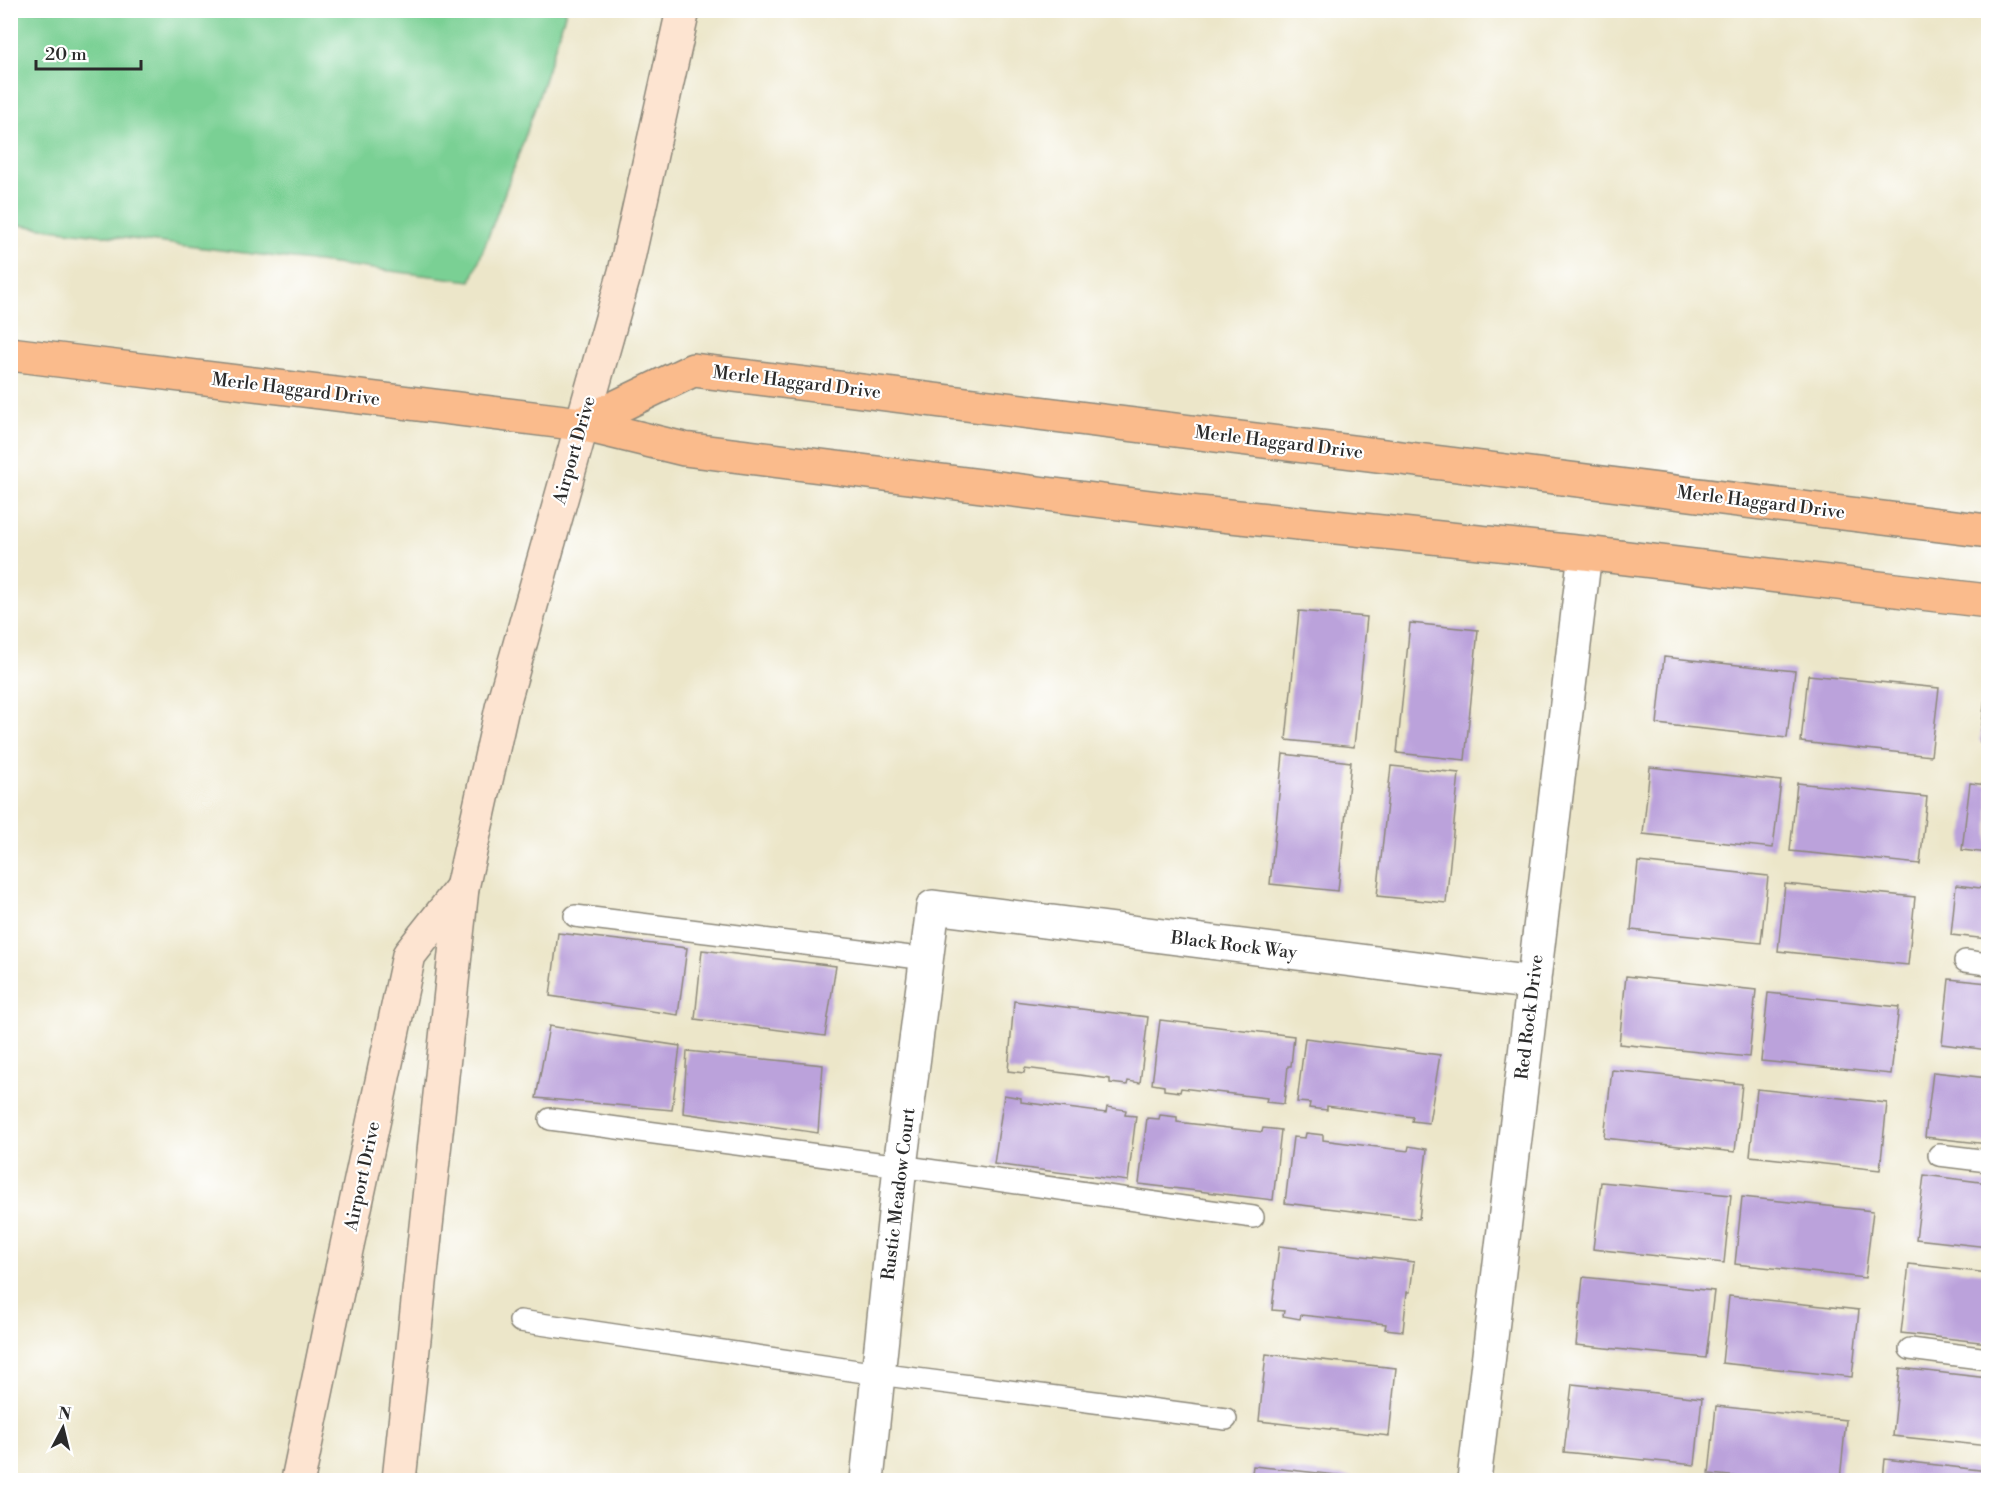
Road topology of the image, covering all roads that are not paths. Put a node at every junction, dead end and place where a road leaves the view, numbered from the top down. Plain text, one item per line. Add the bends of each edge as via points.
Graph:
1 (683, 10) edge
2 (10, 354) edge
3 (581, 424) junction
4 (1989, 531) edge
5 (1585, 554) junction
6 (1989, 601) edge
7 (462, 888) junction
8 (933, 907) joint
9 (575, 915) dead end
10 (927, 959) junction
11 (1965, 961) dead end
12 (1989, 964) edge
13 (1534, 983) junction
14 (550, 1119) dead end
15 (1939, 1155) dead end
16 (1989, 1161) edge
17 (900, 1166) junction
18 (1253, 1217) dead end
19 (520, 1321) dead end
20 (1910, 1349) dead end
21 (1989, 1359) edge
22 (878, 1374) junction
23 (1227, 1419) dead end
24 (298, 1480) edge
25 (399, 1480) edge
26 (867, 1480) edge
27 (1474, 1480) edge

1 - 3 main road, Airport Drive via 625,272
2 - 3 main road, Merle Haggard Drive
3 - 4 main road, Merle Haggard Drive via 693,370
3 - 5 main road, Merle Haggard Drive via 684,449 1191,512
3 - 7 main road, Airport Drive via 502,708
5 - 6 main road, Merle Haggard Drive
5 - 13 street, Red Rock Drive
7 - 24 main road, Airport Drive via 409,955
7 - 25 main road, Airport Drive
8 - 10 street, Rustic Meadow Court
8 - 13 street, Black Rock Way
9 - 10 lane
10 - 17 street, Rustic Meadow Court
11 - 12 lane
13 - 27 street, Red Rock Drive
14 - 17 lane
15 - 16 lane
17 - 18 lane
17 - 22 street, Rustic Meadow Court
19 - 22 lane
20 - 21 lane
22 - 23 lane
22 - 26 street, Rustic Meadow Court

